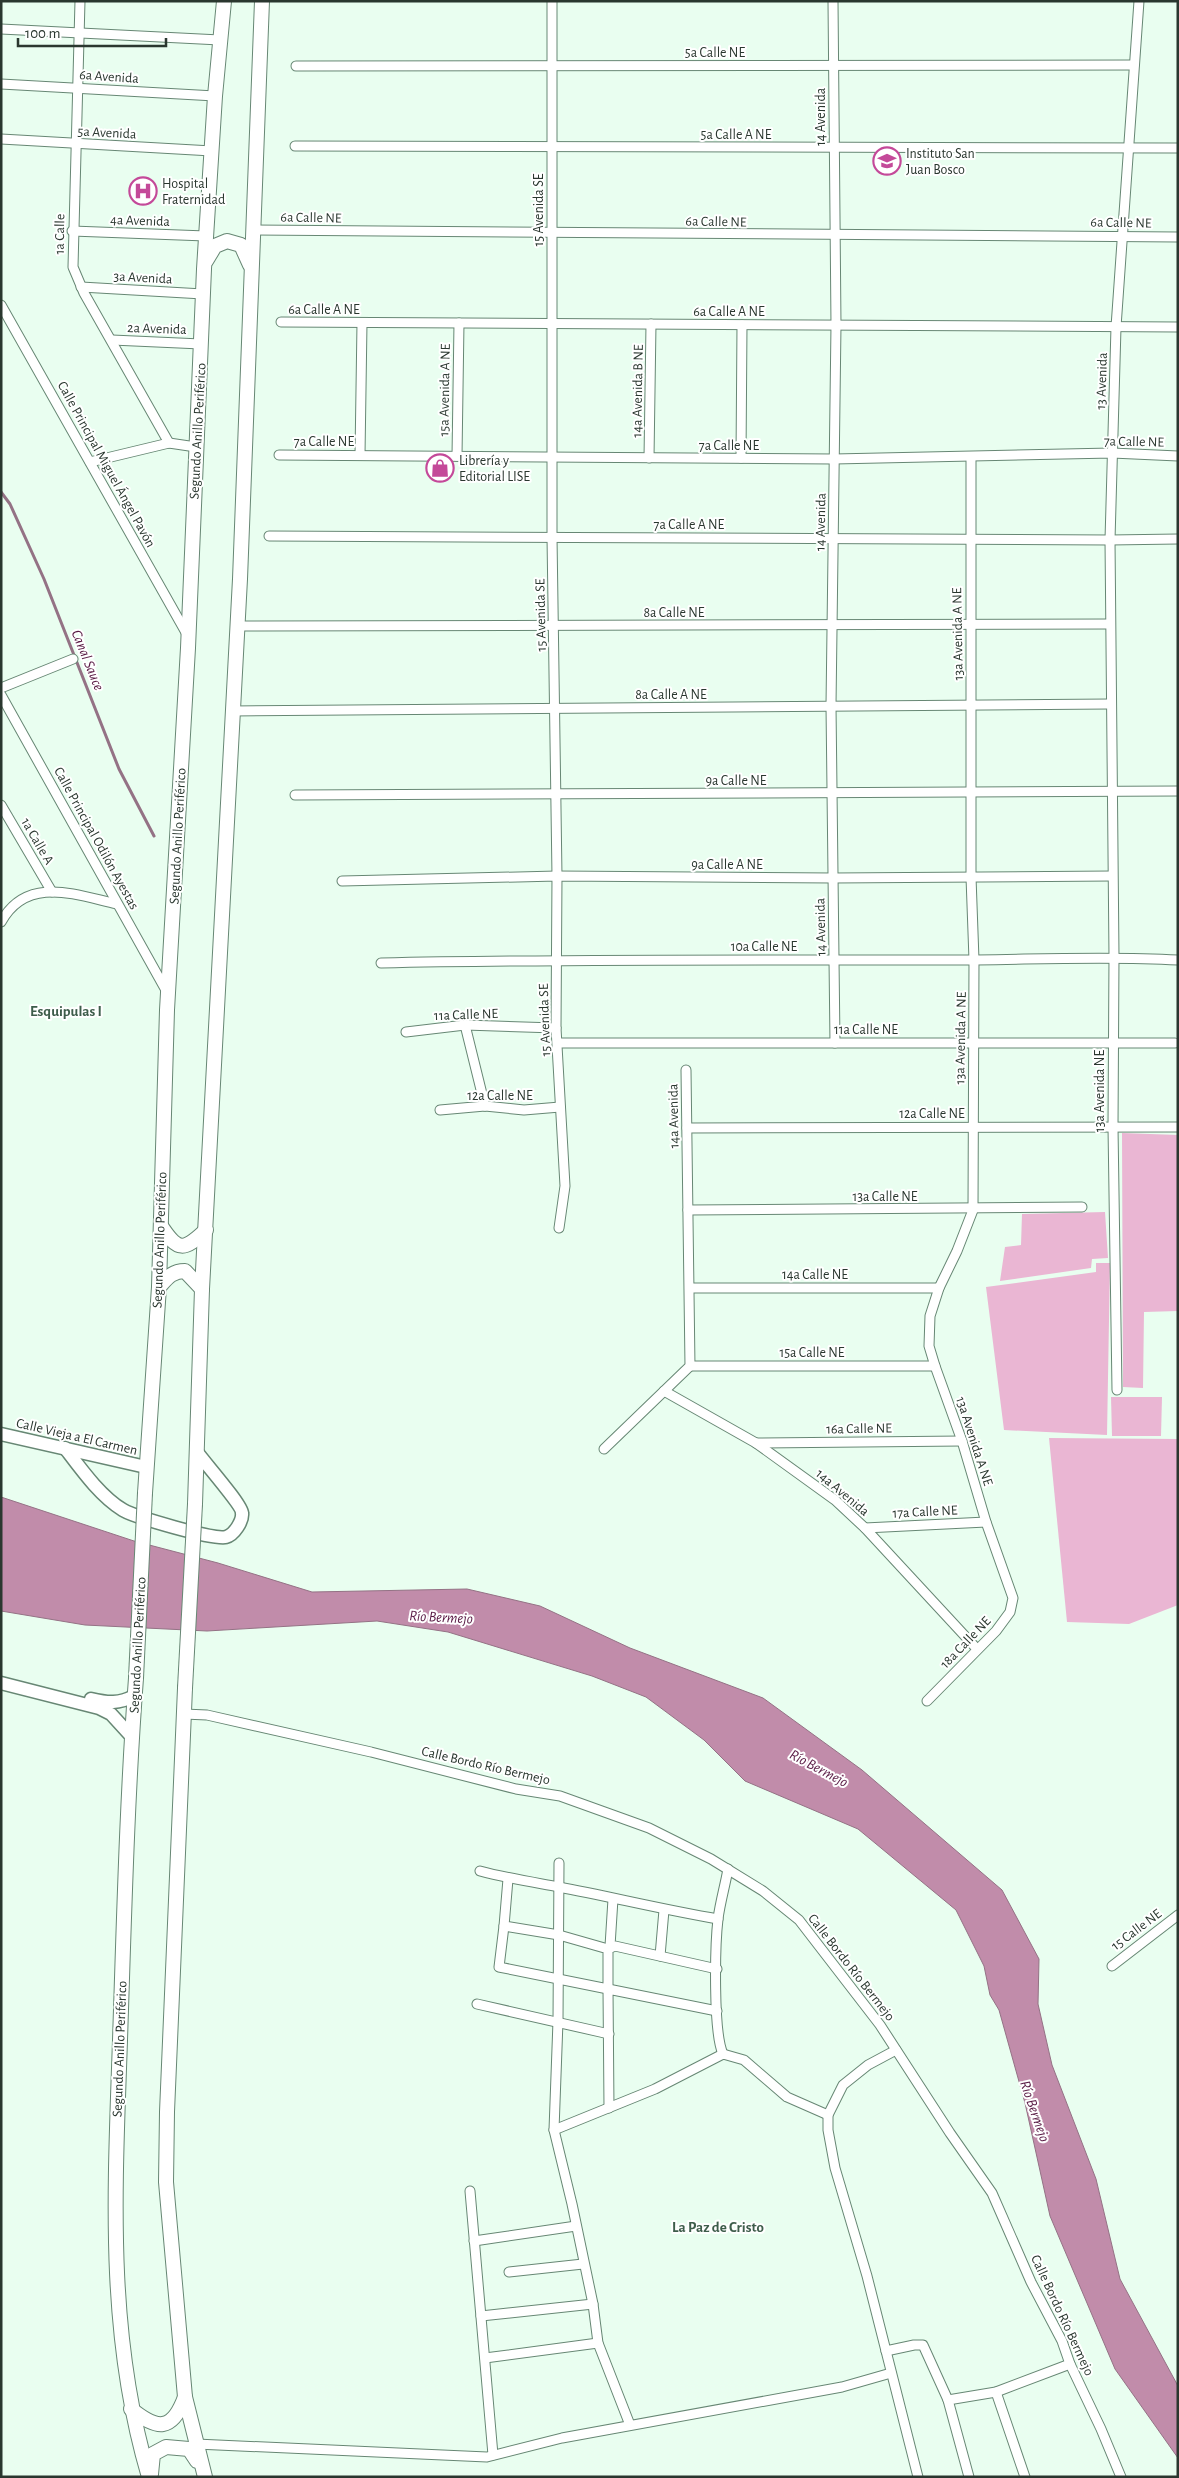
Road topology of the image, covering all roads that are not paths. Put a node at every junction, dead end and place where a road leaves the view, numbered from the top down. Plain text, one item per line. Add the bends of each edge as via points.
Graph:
1 (80, 1) edge
2 (224, 1) edge
3 (262, 1) edge
4 (552, 1) edge
5 (833, 1) edge
6 (1139, 1) edge
7 (1, 29) edge
8 (79, 33) junction
9 (220, 40) junction
10 (1134, 65) junction
11 (296, 66) dead end
12 (552, 66) junction
13 (834, 66) junction
14 (1, 84) edge
15 (77, 87) junction
16 (215, 96) junction
17 (1, 139) edge
18 (75, 144) junction
19 (295, 146) dead end
20 (552, 146) junction
21 (1129, 146) junction
22 (834, 148) junction
23 (1178, 148) edge
24 (212, 151) junction
25 (253, 230) junction
26 (72, 231) junction
27 (552, 233) junction
28 (1122, 235) junction
29 (206, 236) junction
30 (834, 236) junction
31 (1178, 237) edge
32 (204, 269) junction
33 (252, 274) junction
34 (81, 287) junction
35 (203, 294) junction
36 (1, 305) edge
37 (281, 322) dead end
38 (362, 322) junction
39 (459, 323) junction
40 (552, 324) junction
41 (651, 324) junction
42 (742, 325) junction
43 (836, 325) junction
44 (1116, 327) junction
45 (1178, 327) edge
46 (112, 340) junction
47 (201, 344) junction
48 (169, 443) junction
49 (196, 447) junction
50 (1112, 453) junction
51 (279, 455) dead end
52 (360, 456) junction
53 (457, 456) junction
54 (1178, 456) edge
55 (552, 457) junction
56 (971, 457) junction
57 (650, 458) junction
58 (741, 458) junction
59 (834, 459) junction
60 (90, 462) junction
61 (269, 536) dead end
62 (552, 537) junction
63 (833, 539) junction
64 (1178, 539) edge
65 (970, 540) junction
66 (1110, 540) junction
67 (1110, 624) junction
68 (833, 625) junction
69 (971, 625) junction
70 (238, 626) junction
71 (554, 626) junction
72 (188, 636) junction
73 (73, 659) dead end
74 (1, 688) edge
75 (1, 695) edge
76 (1110, 704) junction
77 (972, 705) junction
78 (832, 706) junction
79 (554, 708) junction
80 (232, 711) junction
81 (1178, 791) edge
82 (1110, 792) junction
83 (832, 793) junction
84 (971, 793) junction
85 (555, 794) junction
86 (295, 795) dead end
87 (1, 805) edge
88 (557, 876) junction
89 (1112, 876) junction
90 (971, 877) junction
91 (834, 878) junction
92 (342, 881) dead end
93 (52, 892) junction
94 (117, 904) junction
95 (1, 922) edge
96 (1114, 956) junction
97 (556, 960) junction
98 (834, 960) junction
99 (974, 960) junction
100 (1178, 960) edge
101 (381, 963) dead end
102 (168, 995) junction
103 (465, 1025) junction
104 (556, 1028) junction
105 (406, 1032) dead end
106 (558, 1043) junction
107 (835, 1043) junction
108 (973, 1043) junction
109 (1113, 1043) junction
110 (1175, 1043) dead end
111 (686, 1070) dead end
112 (485, 1106) junction
113 (560, 1107) junction
114 (440, 1110) dead end
115 (972, 1126) junction
116 (1113, 1127) junction
117 (1178, 1127) edge
118 (686, 1128) junction
119 (1082, 1207) dead end
120 (688, 1210) junction
121 (973, 1210) junction
122 (161, 1226) junction
123 (560, 1228) dead end
124 (206, 1230) junction
125 (159, 1287) junction
126 (690, 1288) junction
127 (940, 1288) junction
128 (202, 1289) junction
129 (690, 1366) junction
130 (934, 1366) junction
131 (1117, 1390) dead end
132 (664, 1391) junction
133 (1, 1434) edge
134 (962, 1441) junction
135 (756, 1443) junction
136 (65, 1448) junction
137 (604, 1449) dead end
138 (197, 1452) junction
139 (146, 1467) junction
140 (986, 1522) junction
141 (865, 1528) junction
142 (1013, 1598) joint
143 (977, 1649) junction
144 (1, 1677) edge
145 (1, 1683) edge
146 (134, 1696) junction
147 (928, 1701) dead end
148 (184, 1714) junction
149 (132, 1736) junction
150 (559, 1863) dead end
151 (728, 1870) junction
152 (480, 1871) dead end
153 (508, 1879) junction
154 (559, 1887) junction
155 (614, 1899) junction
156 (664, 1910) junction
157 (1178, 1915) edge
158 (718, 1919) junction
159 (504, 1926) junction
160 (559, 1935) junction
161 (609, 1947) junction
162 (660, 1956) junction
163 (1112, 1966) dead end
164 (717, 1969) junction
165 (558, 1979) junction
166 (608, 1989) junction
167 (477, 2004) dead end
168 (717, 2011) junction
169 (558, 2021) junction
170 (609, 2034) junction
171 (896, 2050) junction
172 (723, 2054) junction
173 (609, 2108) junction
174 (828, 2115) junction
175 (554, 2130) junction
176 (470, 2191) dead end
177 (576, 2226) junction
178 (474, 2240) junction
179 (583, 2264) junction
180 (509, 2272) dead end
181 (593, 2304) junction
182 (481, 2316) junction
183 (598, 2343) junction
184 (886, 2351) junction
185 (485, 2358) junction
186 (1070, 2364) junction
187 (892, 2374) junction
188 (996, 2392) junction
189 (185, 2397) junction
190 (948, 2400) junction
191 (131, 2409) junction
192 (630, 2426) junction
193 (196, 2444) junction
194 (493, 2455) junction
195 (203, 2472) edge
196 (150, 2477) edge
197 (918, 2477) edge
198 (969, 2477) edge
199 (1025, 2477) edge
200 (1120, 2477) edge

1 - 8 street, 1a Calle
2 - 9 main road, Segundo Anillo Periférico
3 - 25 main road
4 - 12 street, 15 Avenida SE
5 - 13 street, 14 Avenida
6 - 10 street, 13 Avenida
7 - 8 street
8 - 9 street
8 - 15 street, 1a Calle
9 - 16 main road, Segundo Anillo Periférico
10 - 13 street, 5a Calle NE
10 - 21 street, 13 Avenida
11 - 12 street, 5a Calle NE
12 - 13 street, 5a Calle NE
12 - 20 street, 15 Avenida SE
13 - 22 street, 14 Avenida
14 - 15 street, 6a Avenida
15 - 16 street, 6a Avenida
15 - 18 street, 1a Calle
16 - 24 main road, Segundo Anillo Periférico
17 - 18 street, 5a Avenida
18 - 24 street, 5a Avenida
18 - 26 street, 1a Calle
19 - 20 street, 5a Calle A NE
20 - 22 street, 5a Calle A NE
20 - 27 street, 15 Avenida SE
21 - 22 street, 5a Calle A NE
21 - 23 street, 5a Calle A NE
21 - 28 street, 13 Avenida
22 - 30 street, 14 Avenida
24 - 29 main road, Segundo Anillo Periférico
25 - 27 street, 6a Calle NE
25 - 33 main road
26 - 29 street, 4a Avenida
26 - 34 street, 1a Calle via 73,267
27 - 30 street, 6a Calle NE
27 - 40 street, 15 Avenida SE
28 - 30 street, 6a Calle NE
28 - 31 street, 6a Calle NE
28 - 44 street, 13 Avenida
29 - 32 main road, Segundo Anillo Periférico
30 - 43 street, 14 Avenida
32 - 33 main road via 212,249 227,241 241,245
32 - 35 main road, Segundo Anillo Periférico
33 - 70 main road
34 - 35 street, 3a Avenida
34 - 46 street, 1a Calle
35 - 47 main road, Segundo Anillo Periférico
36 - 60 street, Calle Principal Miguel Ángel Pavón
37 - 38 street, 6a Calle A NE
38 - 39 street, 6a Calle A NE
38 - 52 street
39 - 40 street, 6a Calle A NE
39 - 53 street, 15a Avenida A NE
40 - 41 street, 6a Calle A NE
40 - 55 street, 15 Avenida SE
41 - 42 street, 6a Calle A NE
41 - 57 street, 14a Avenida B NE
42 - 43 street, 6a Calle A NE
42 - 58 street
43 - 44 street, 6a Calle A NE
43 - 59 street, 14 Avenida
44 - 45 street, 6a Calle A NE
44 - 50 street, 13 Avenida
46 - 47 street, 2a Avenida
46 - 48 street, 1a Calle
47 - 49 main road, Segundo Anillo Periférico
48 - 49 street
48 - 60 street
49 - 72 main road, Segundo Anillo Periférico
50 - 54 street, 7a Calle NE
50 - 56 street, 7a Calle NE
50 - 66 street, 13 Avenida
51 - 52 street, 7a Calle NE
52 - 53 street, 7a Calle NE
53 - 55 street, 7a Calle NE
55 - 57 street, 7a Calle NE
55 - 62 street, 15 Avenida SE
56 - 59 street, 7a Calle NE
56 - 65 street, 13a Avenida A NE
57 - 58 street, 7a Calle NE
58 - 59 street, 7a Calle NE
59 - 63 street, 14 Avenida
60 - 72 street, Calle Principal Miguel Ángel Pavón
61 - 62 street, 7a Calle A NE
62 - 63 street, 7a Calle A NE
62 - 71 street, 15 Avenida SE
63 - 65 street, 7a Calle A NE
63 - 68 street, 14 Avenida
64 - 66 street, 7a Calle A NE
65 - 66 street, 7a Calle A NE
65 - 69 street, 13a Avenida A NE
66 - 67 street, 13 Avenida
67 - 69 street, 8a Calle NE
67 - 76 street, 13 Avenida
68 - 69 street, 8a Calle NE
68 - 71 street, 8a Calle NE
68 - 78 street, 14 Avenida
69 - 77 street, 13a Avenida A NE
70 - 71 street, 8a Calle NE
70 - 80 main road
71 - 79 street, 15 Avenida SE
72 - 102 main road, Segundo Anillo Periférico
73 - 74 street
75 - 94 street, Calle Principal Odilón Ayestas
76 - 77 street, 8a Calle A NE
76 - 82 street, 13 Avenida
77 - 78 street, 8a Calle A NE
77 - 84 street, 13a Avenida A NE
78 - 79 street, 8a Calle A NE
78 - 83 street, 14 Avenida
79 - 80 street, 8a Calle A NE
79 - 85 street, 15 Avenida SE
80 - 124 main road
81 - 82 street, 9a Calle NE
82 - 84 street, 9a Calle NE
82 - 89 street, 13a Avenida NE
83 - 84 street, 9a Calle NE
83 - 85 street, 9a Calle NE
83 - 91 street, 14 Avenida
84 - 90 street, 13a Avenida A NE
85 - 86 street, 9a Calle NE
85 - 88 street, 15 Avenida SE
87 - 93 street, 1a Calle A
88 - 91 street, 9a Calle A NE
88 - 92 street, 9a Calle A NE
88 - 97 street, 15 Avenida SE
89 - 90 street, 9a Calle A NE
89 - 96 street, 13a Avenida NE
90 - 91 street, 9a Calle A NE
90 - 99 street, 13a Avenida A NE
91 - 98 street, 14 Avenida
93 - 94 street
93 - 95 street via 29,894 18,900
94 - 102 street, Calle Principal Odilón Ayestas
96 - 99 street, 10a Calle NE
96 - 100 street, 10a Calle NE
96 - 109 street, 13a Avenida NE
97 - 98 street, 10a Calle NE
97 - 101 street, 10a Calle NE
97 - 104 street, 15 Avenida SE
98 - 99 street, 10a Calle NE
98 - 107 street, 14 Avenida
99 - 108 street, 13a Avenida A NE
102 - 122 main road, Segundo Anillo Periférico
103 - 104 street, 11a Calle NE
103 - 105 street, 11a Calle NE
103 - 112 street
104 - 106 street, 15 Avenida SE
106 - 107 street, 11a Calle NE
106 - 113 street, 15 Avenida SE
107 - 108 street, 11a Calle NE
108 - 109 street, 11a Calle NE
108 - 115 street, 13a Avenida A NE
109 - 110 street, 11a Calle NE
109 - 116 street, 13a Avenida NE
111 - 118 street, 14a Avenida
112 - 113 street, 12a Calle NE via 524,1110
112 - 114 street, 12a Calle NE
113 - 123 street, 15 Avenida SE via 565,1186
115 - 116 street, 12a Calle NE
115 - 118 street, 12a Calle NE
115 - 121 street, 13a Avenida A NE
116 - 117 street, 12a Calle NE
116 - 131 street, 13a Avenida NE
118 - 120 street, 14a Avenida
119 - 121 street, 13a Calle NE
120 - 121 street, 13a Calle NE
120 - 126 street, 14a Avenida
121 - 127 street, 13a Avenida A NE
122 - 124 main road via 178,1246 186,1246
122 - 125 main road, Segundo Anillo Periférico
124 - 128 main road
125 - 128 main road via 176,1271 185,1271
125 - 139 main road, Segundo Anillo Periférico
126 - 127 street, 14a Calle NE
126 - 129 street, 14a Avenida
127 - 130 street, 13a Avenida A NE via 930,1316 929,1346
128 - 138 main road
129 - 130 street, 15a Calle NE
129 - 132 street
130 - 134 street, 13a Avenida A NE
132 - 135 street, 14a Avenida
132 - 137 street
133 - 136 street, Calle Vieja a El Carmen
134 - 135 street, 16a Calle NE
134 - 140 street, 13a Avenida A NE
135 - 141 street, 14a Avenida via 835,1500
136 - 138 street via 121,1509 200,1534 225,1537 240,1523 240,1504
136 - 139 street, Calle Vieja a El Carmen
138 - 148 main road, bridge
139 - 146 main road, Segundo Anillo Periférico, bridge
140 - 141 street, 17a Calle NE
140 - 142 street, 13a Avenida A NE
141 - 143 street, 14a Avenida
142 - 143 street, 18a Calle NE via 1010,1612
143 - 147 street, 18a Calle NE
144 - 146 street via 114,1703
145 - 149 street via 99,1708 115,1718
146 - 149 main road, Segundo Anillo Periférico
148 - 151 street, Calle Bordo Río Bermejo via 207,1715 516,1789 560,1796 649,1828
148 - 189 main road via 166,2182
149 - 191 main road, Segundo Anillo Periférico via 114,2192 119,2318
150 - 154 street
151 - 158 street
151 - 171 street, Calle Bordo Río Bermejo via 763,1891 799,1920
152 - 153 street
153 - 154 street
153 - 159 street
154 - 155 street
154 - 160 street
155 - 156 street
155 - 161 street
156 - 158 street
156 - 162 street
157 - 163 street, 15 Calle NE
158 - 164 street
159 - 160 street
159 - 165 street via 499,1967
160 - 161 street
160 - 165 street
161 - 162 street
161 - 166 street
162 - 164 street
164 - 168 street
165 - 166 street
165 - 169 street
166 - 168 street
166 - 170 street
167 - 169 street
168 - 172 street via 719,2046
169 - 170 street
169 - 175 street
170 - 173 street
171 - 174 street via 868,2065 843,2085
171 - 186 street, Calle Bordo Río Bermejo via 992,2193
172 - 173 street via 655,2089
172 - 174 street via 744,2060 787,2097
173 - 175 street
174 - 184 street via 835,2168
175 - 177 street
176 - 178 street
177 - 178 street
177 - 179 street
178 - 182 street
179 - 180 street
179 - 181 street
181 - 182 street
181 - 183 street
182 - 185 street
183 - 185 street
183 - 192 street
184 - 187 street
184 - 190 street via 923,2345
185 - 194 street
186 - 188 street
186 - 200 street, Calle Bordo Río Bermejo
187 - 192 street via 842,2387
187 - 197 street
188 - 190 street
188 - 199 street
189 - 191 main road via 179,2413 162,2425 147,2422
189 - 193 main road
190 - 198 street
191 - 196 main road, Segundo Anillo Periférico
192 - 194 street
193 - 194 street
193 - 195 main road
195 - 196 main road via 189,2449 166,2447 153,2454

